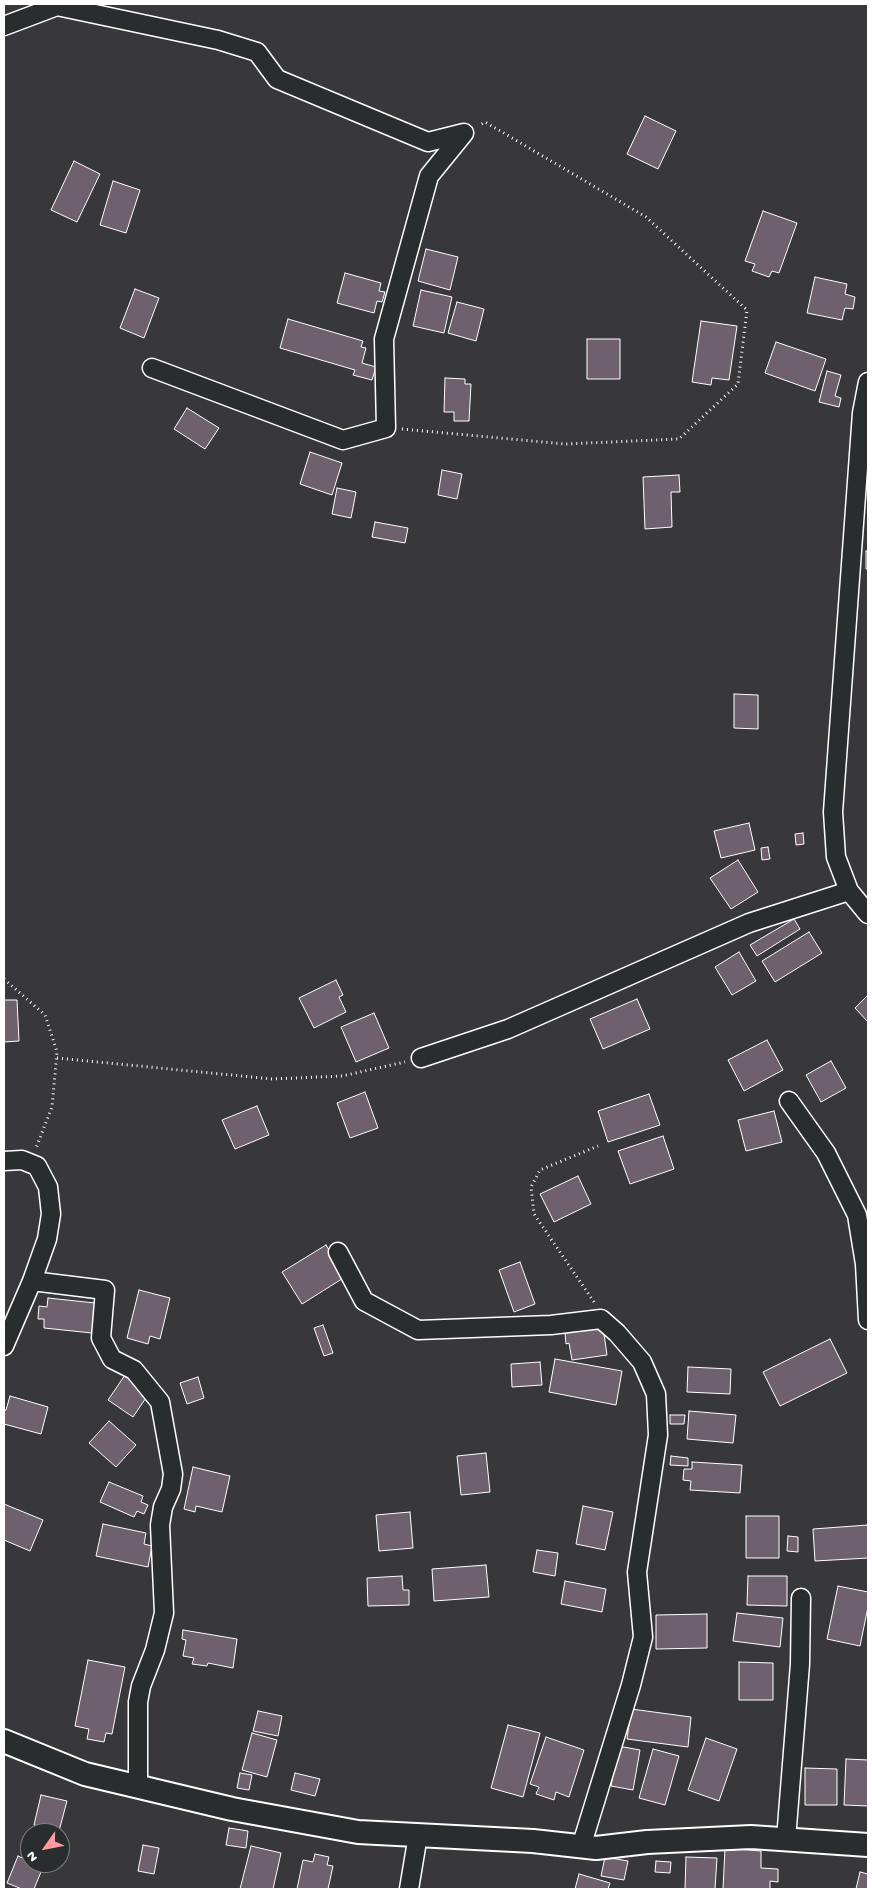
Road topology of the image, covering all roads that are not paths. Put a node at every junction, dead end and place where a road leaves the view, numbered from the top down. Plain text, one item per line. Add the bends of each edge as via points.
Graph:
1 (57, 5) edge
2 (4, 26) edge
3 (152, 368) dead end
4 (868, 382) edge
5 (849, 891) junction
6 (868, 914) edge
7 (420, 1058) road end
8 (789, 1101) dead end
9 (4, 1162) edge
10 (338, 1252) dead end
11 (32, 1281) junction
12 (868, 1320) edge
13 (4, 1346) edge
14 (801, 1598) dead end
15 (4, 1742) edge
16 (138, 1786) junction
17 (418, 1835) junction
18 (786, 1839) junction
19 (868, 1845) edge
20 (581, 1846) junction
21 (409, 1889) edge

1 - 2 street
1 - 3 street via 218,40 256,52 277,79 428,142 464,133 429,176 384,339 386,428 343,440
4 - 5 street via 862,413 833,812 836,857
5 - 6 street
5 - 7 street via 749,923 508,1029
8 - 12 street via 826,1153 857,1215 865,1264
9 - 11 street via 22,1160 37,1166 48,1187 51,1214 47,1239
10 - 20 street via 364,1301 418,1330 551,1325 601,1319 642,1362 656,1394 658,1435 637,1572 643,1637
11 - 13 street
11 - 16 street via 106,1290 101,1338 112,1359 134,1370 160,1402 173,1474 160,1525 164,1614 138,1702
14 - 18 street via 800,1664
15 - 16 street via 85,1774
16 - 17 street via 232,1809 358,1832
17 - 20 street
17 - 21 street
18 - 19 street
18 - 20 street via 750,1837 596,1848

